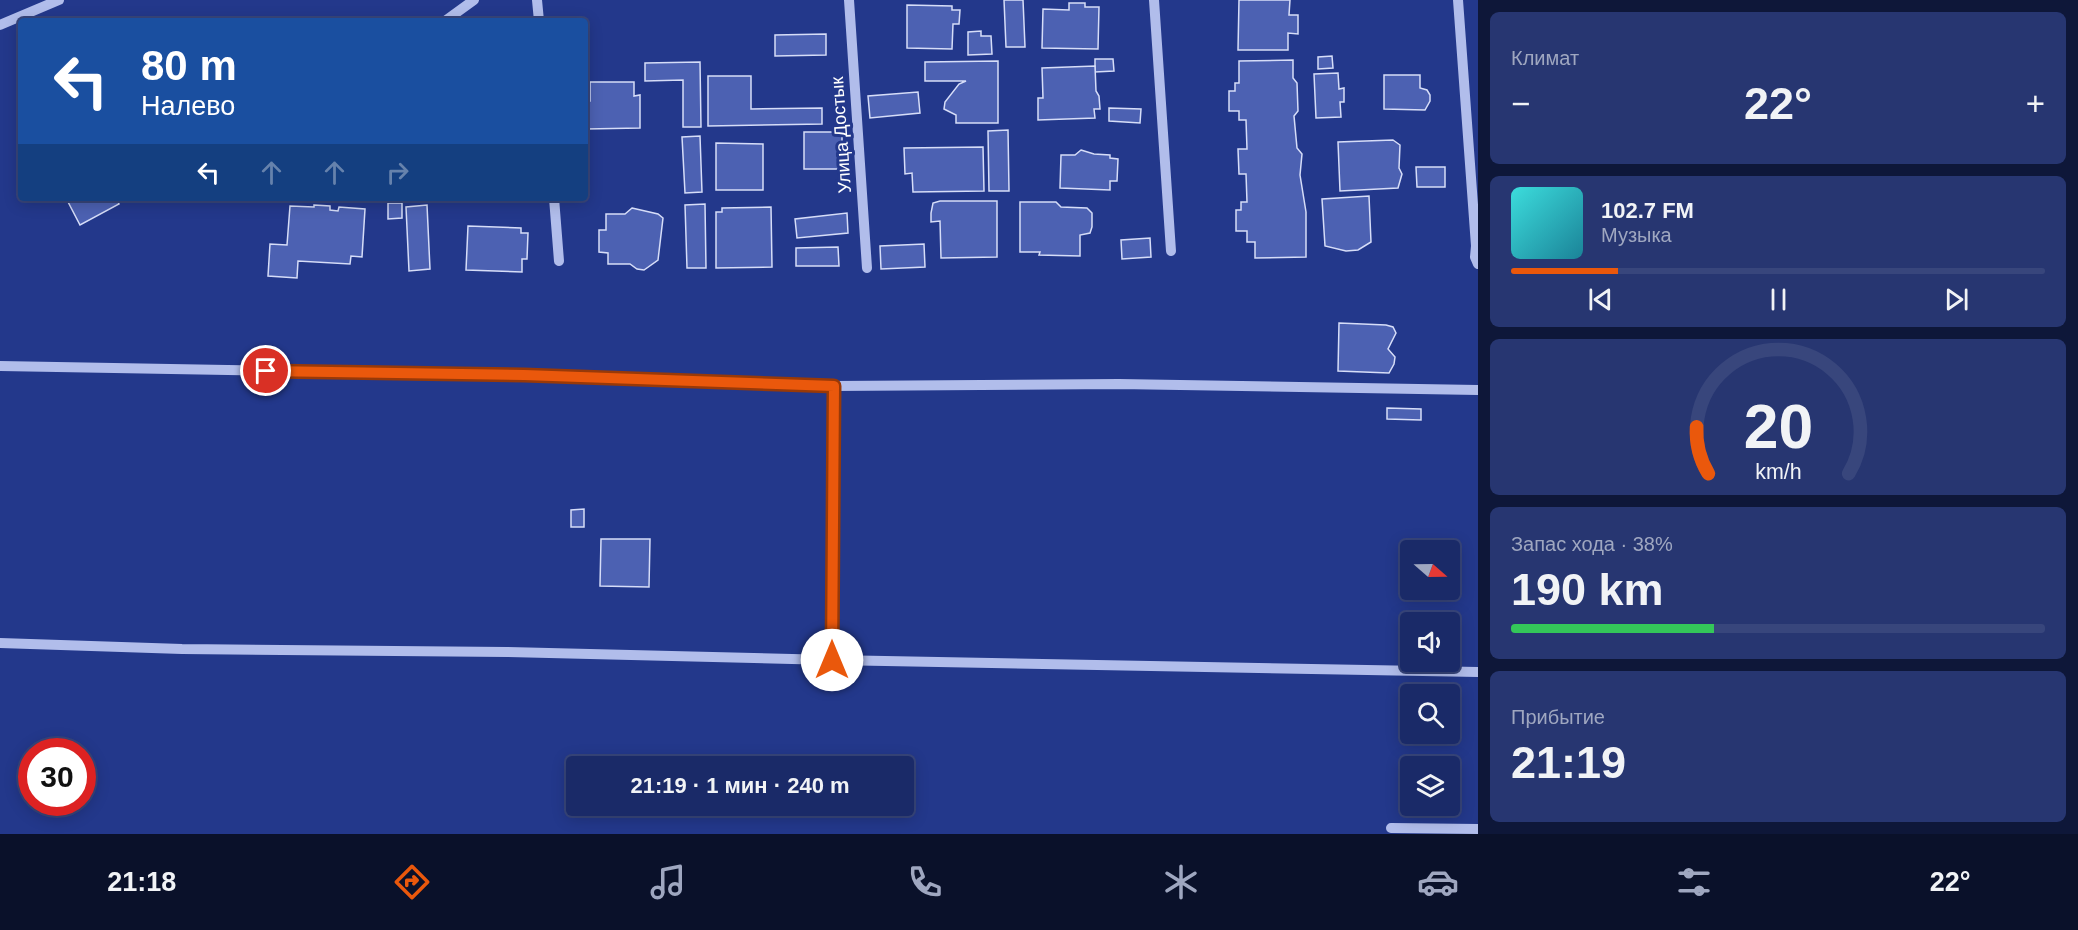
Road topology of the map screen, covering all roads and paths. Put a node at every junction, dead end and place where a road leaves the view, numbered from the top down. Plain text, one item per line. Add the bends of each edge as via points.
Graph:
1 (59, 0) edge
2 (474, 0) edge
3 (537, 0) edge
4 (849, 0) edge
5 (1154, 0) edge
6 (1458, 0) edge
7 (449, 18) edge
8 (539, 18) edge
9 (0, 25) edge
10 (554, 201) edge
11 (1171, 251) dead end
12 (559, 261) dead end
13 (1478, 264) edge
14 (867, 268) dead end
15 (0, 366) edge
16 (834, 386) junction
17 (1478, 390) edge
18 (0, 643) edge
19 (832, 660) junction
20 (1478, 672) edge
21 (1391, 828) dead end
22 (1478, 829) edge

1 - 9 street
2 - 7 street
3 - 8 street
4 - 14 street, Улица Достык
5 - 11 street
6 - 13 street
10 - 12 street
15 - 16 street via 513,375
16 - 17 street via 1119,384
16 - 19 street
18 - 19 street
19 - 20 street
21 - 22 street

